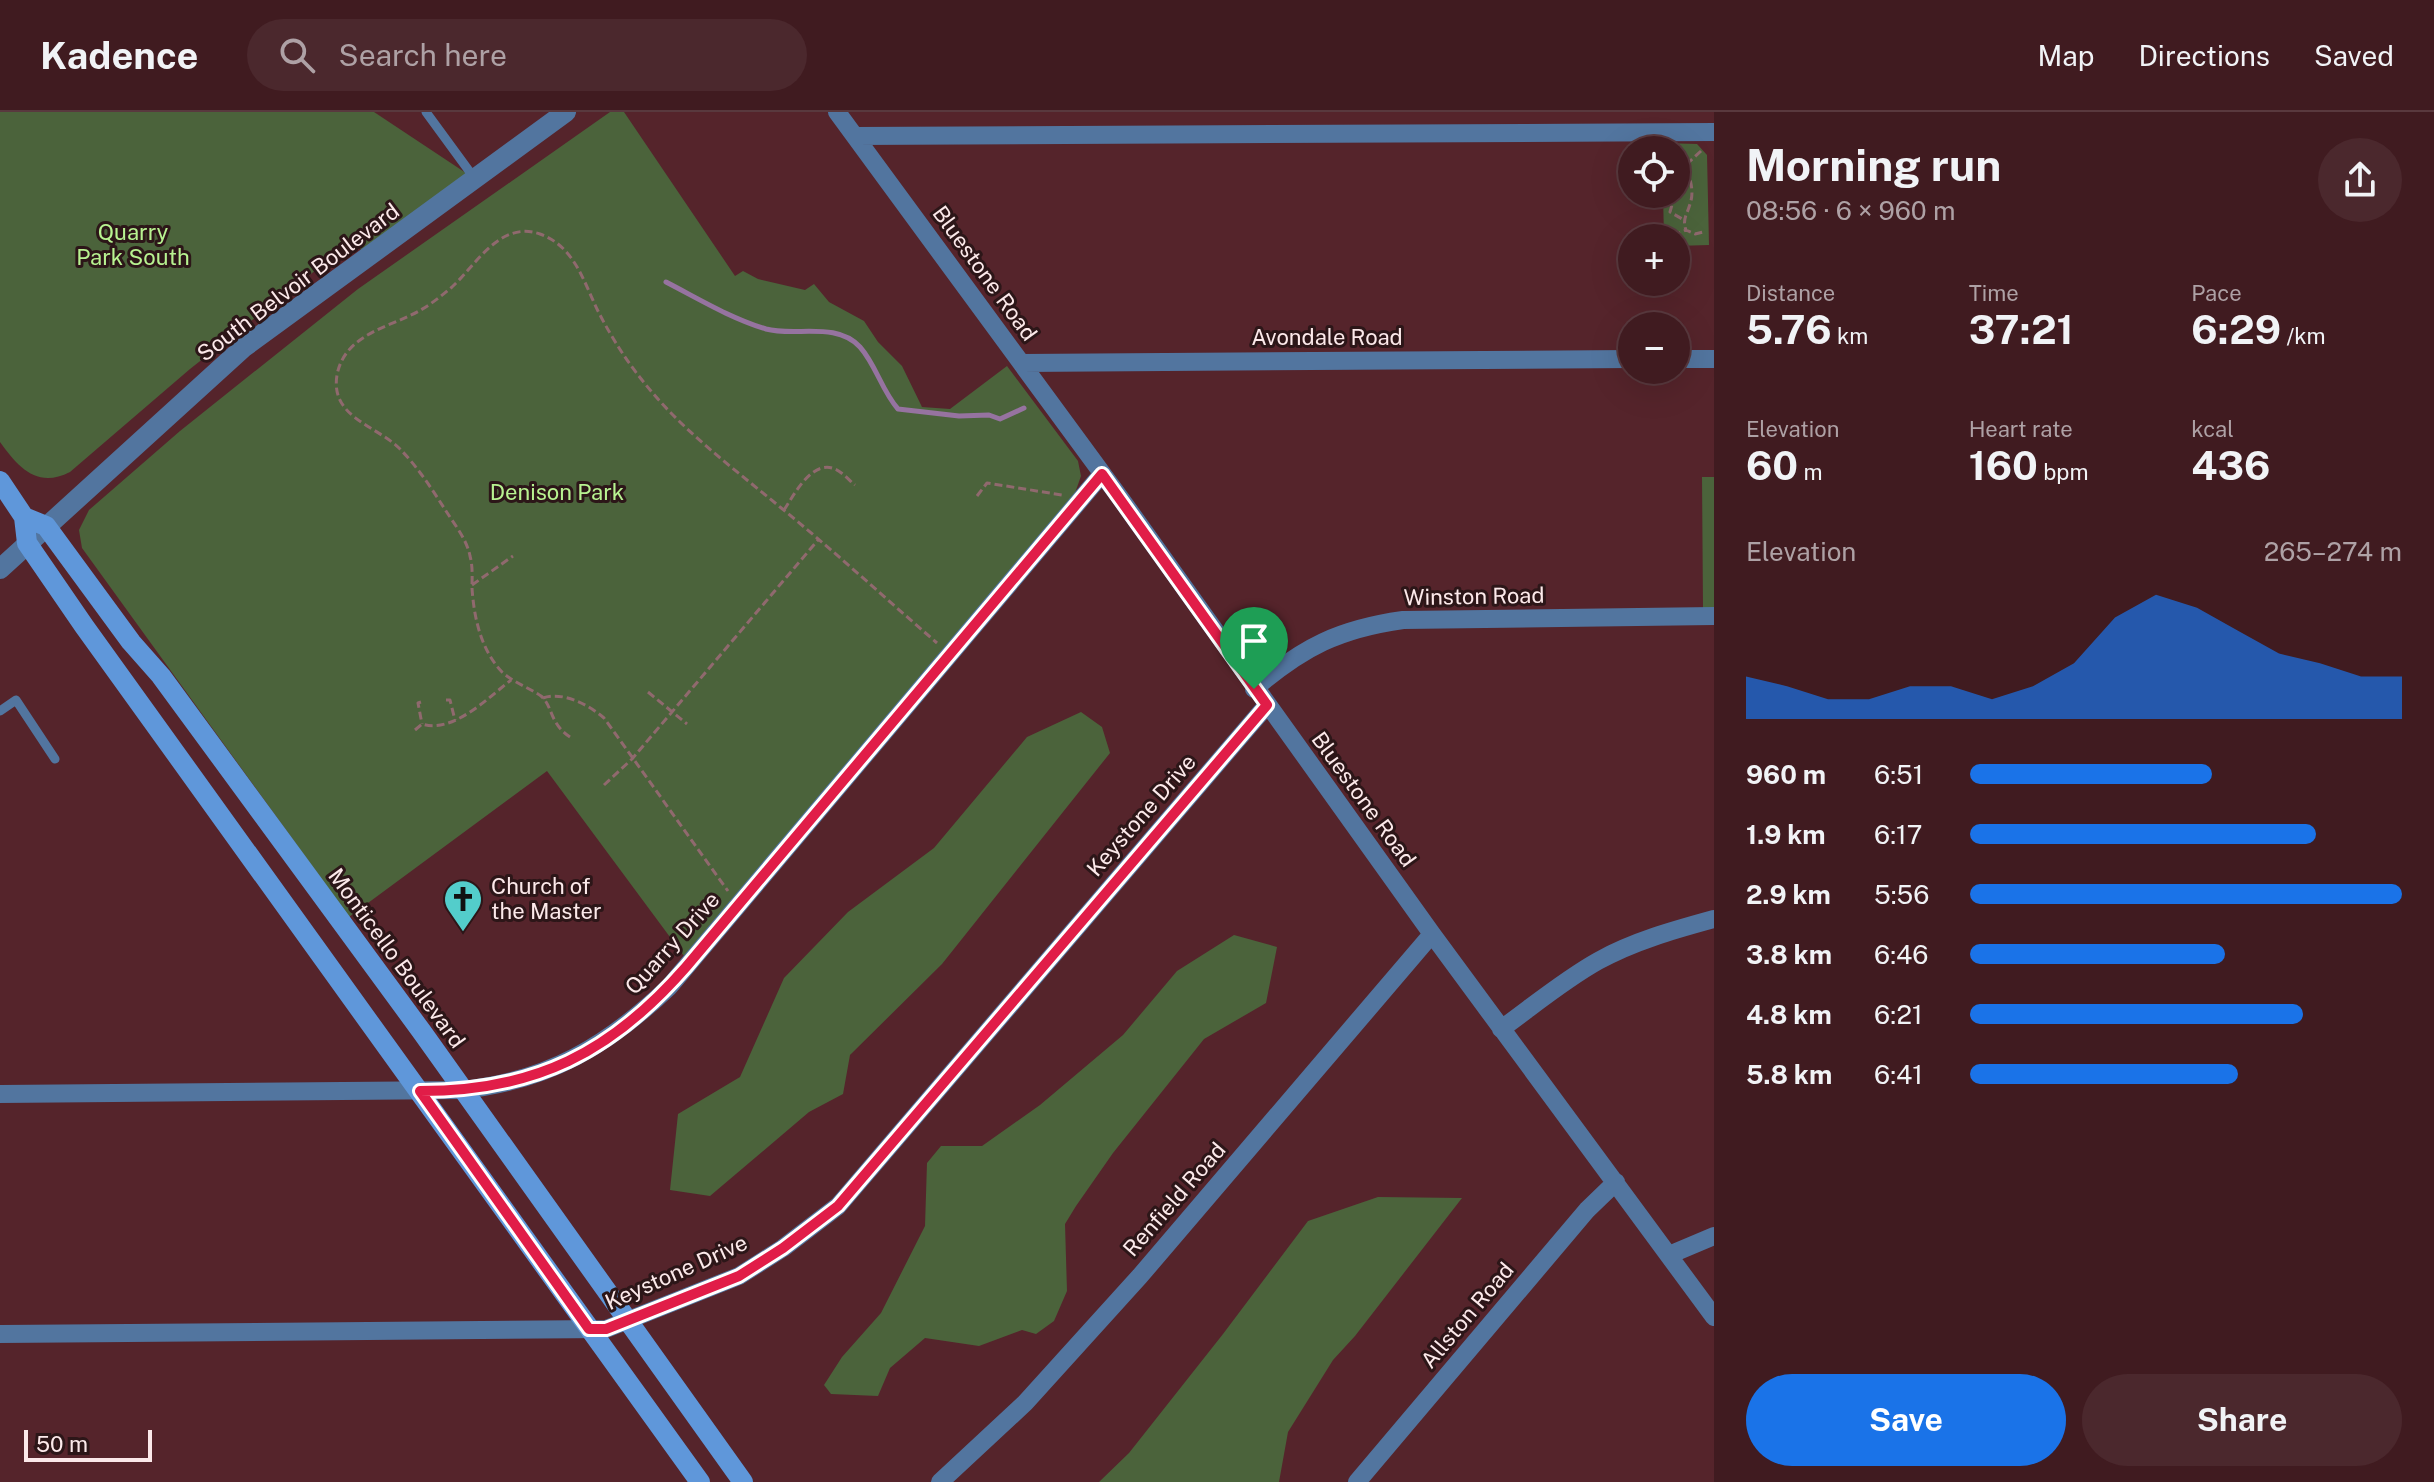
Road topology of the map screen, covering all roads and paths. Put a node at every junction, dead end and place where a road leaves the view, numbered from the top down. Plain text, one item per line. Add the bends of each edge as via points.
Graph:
1 (426, 112) edge
2 (566, 112) edge
3 (837, 112) edge
4 (1714, 132) edge
5 (855, 136) junction
6 (1701, 151) dead end
7 (1690, 161) edge
8 (475, 179) junction
9 (1690, 180) edge
10 (1690, 206) edge
11 (1671, 208) edge
12 (1689, 208) edge
13 (1684, 220) junction
14 (1685, 224) edge
15 (1690, 232) edge
16 (1703, 232) dead end
17 (1618, 359) edge
18 (1690, 359) edge
19 (1714, 359) edge
20 (1022, 363) junction
21 (1102, 474) junction
22 (0, 481) edge
23 (855, 485) dead end
24 (1064, 495) dead end
25 (977, 496) dead end
26 (784, 510) junction
27 (24, 517) junction
28 (46, 526) junction
29 (818, 540) junction
30 (27, 543) junction
31 (513, 556) dead end
32 (0, 569) edge
33 (472, 585) junction
34 (1714, 616) edge
35 (938, 644) dead end
36 (511, 680) junction
37 (1254, 689) junction
38 (648, 692) dead end
39 (543, 698) junction
40 (446, 700) dead end
41 (421, 702) dead end
42 (1267, 705) junction
43 (0, 711) edge
44 (673, 712) junction
45 (455, 720) junction
46 (422, 724) junction
47 (687, 724) dead end
48 (415, 730) dead end
49 (570, 737) dead end
50 (55, 759) dead end
51 (632, 759) junction
52 (604, 785) dead end
53 (728, 891) dead end
54 (1714, 919) edge
55 (1432, 934) junction
56 (1501, 1029) junction
57 (462, 1090) junction
58 (420, 1091) junction
59 (0, 1094) edge
60 (1616, 1182) junction
61 (1714, 1236) edge
62 (1669, 1255) junction
63 (1714, 1317) edge
64 (627, 1320) junction
65 (589, 1329) junction
66 (0, 1334) edge
67 (700, 1482) edge
68 (743, 1482) edge
69 (940, 1482) edge
70 (1357, 1482) edge

1 - 8 lane
2 - 8 street, South Belvoir Boulevard
3 - 5 street, Bluestone Road
4 - 5 street
5 - 20 street, Bluestone Road
6 - 7 path
8 - 28 street, South Belvoir Boulevard via 243,348
9 - 10 path
11 - 13 path
12 - 13 path
13 - 14 path
15 - 16 path
17 - 20 street, Avondale Road
18 - 19 street
20 - 21 street, Bluestone Road
21 - 37 street, Bluestone Road
21 - 57 street, Quarry Drive via 669,987 616,1034 572,1060 500,1085
22 - 27 main road
23 - 26 path via 835,469 820,468
24 - 25 path via 987,483
26 - 29 path
26 - 33 path via 692,434 647,388 567,252 547,237 519,231 483,252 439,298 365,336 344,357 337,376 343,406 399,448 439,499 470,554
27 - 28 main road
27 - 30 main road
28 - 30 street, South Belvoir Boulevard
28 - 57 main road, Monticello Boulevard
29 - 35 path
29 - 44 path
30 - 32 street, South Belvoir Boulevard
30 - 58 main road
31 - 33 path
33 - 36 path via 485,647
34 - 37 street, Winston Road via 1403,620 1369,625 1312,645
36 - 39 path
36 - 45 path
37 - 42 street, Bluestone Road
38 - 44 path
39 - 49 path via 553,722
39 - 51 path via 572,699 596,711
40 - 45 path
41 - 46 path
42 - 55 street, Bluestone Road
42 - 64 street, Keystone Drive via 838,1206 739,1276
43 - 50 lane via 16,700
44 - 47 path
44 - 51 path
45 - 46 path
46 - 48 path
51 - 52 path
51 - 53 path
54 - 56 street via 1614,953
55 - 56 street, Bluestone Road
55 - 69 street, Renfield Road via 1140,1276 1025,1403
56 - 60 street, Bluestone Road
57 - 58 street, Quarry Drive
57 - 64 main road, Monticello Boulevard
58 - 59 street, Quarry Drive
58 - 65 main road
60 - 62 street, Bluestone Road
60 - 70 street, Allston Road
61 - 62 street
62 - 63 street, Bluestone Road
64 - 65 street, Keystone Drive
64 - 68 main road, Monticello Boulevard
65 - 66 street, Keystone Drive
65 - 67 main road

